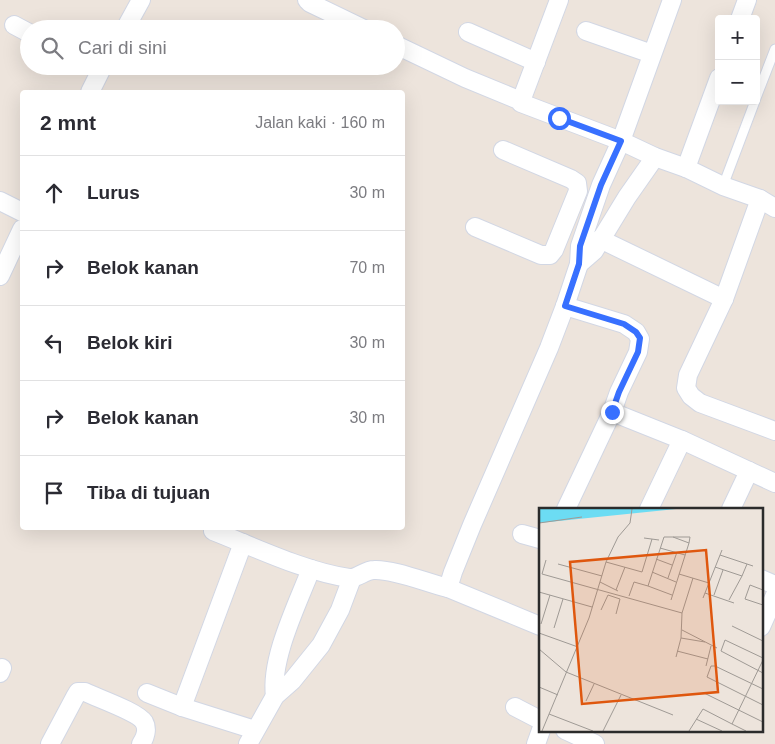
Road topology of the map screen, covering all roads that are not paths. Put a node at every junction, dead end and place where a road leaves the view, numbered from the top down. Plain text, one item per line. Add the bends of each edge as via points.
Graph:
1 (141, 0) edge
2 (672, 0) edge
3 (747, 0) edge
4 (309, 1) edge
5 (556, 1) edge
6 (741, 15) edge
7 (129, 20) edge
8 (346, 20) edge
9 (586, 30) dead end
10 (468, 32) dead end
11 (405, 48) edge
12 (775, 49) edge
13 (652, 54) junction
14 (536, 62) junction
15 (96, 75) edge
16 (715, 89) edge
17 (760, 89) edge
18 (91, 90) edge
19 (521, 101) junction
20 (754, 105) edge
21 (621, 141) junction
22 (503, 150) dead end
23 (655, 157) junction
24 (686, 168) junction
25 (601, 185) junction
26 (723, 186) junction
27 (627, 197) junction
28 (0, 201) edge
29 (768, 204) edge
30 (20, 211) edge
31 (475, 227) dead end
32 (20, 233) edge
33 (559, 237) junction
34 (600, 239) junction
35 (580, 246) junction
36 (579, 264) junction
37 (0, 276) edge
38 (724, 299) junction
39 (565, 306) junction
40 (612, 412) junction
41 (775, 431) edge
42 (682, 440) junction
43 (749, 471) junction
44 (775, 483) edge
45 (566, 508) edge
46 (649, 508) edge
47 (731, 508) edge
48 (213, 531) dead end
49 (522, 534) dead end
50 (539, 539) edge
51 (243, 543) junction
52 (312, 569) junction
53 (352, 578) junction
54 (762, 579) edge
55 (775, 585) edge
56 (448, 588) junction
57 (775, 596) edge
58 (539, 626) edge
59 (762, 626) edge
60 (762, 632) edge
61 (775, 637) edge
62 (147, 693) dead end
63 (276, 696) junction
64 (182, 707) junction
65 (516, 707) dead end
66 (539, 719) edge
67 (540, 732) edge
68 (570, 732) edge
69 (602, 732) edge
70 (251, 737) edge
71 (50, 744) edge
72 (141, 744) edge
73 (536, 744) edge
74 (596, 744) edge

1 - 7 street
2 - 13 street
3 - 6 street
4 - 8 street
5 - 14 street
9 - 13 street
10 - 14 street
11 - 19 street
12 - 17 lane
13 - 21 street
14 - 19 street
15 - 18 street
16 - 24 street
19 - 21 street
20 - 26 lane
21 - 23 street
21 - 25 street
22 - 33 street via 577,183 578,191
23 - 24 street
23 - 27 street
24 - 26 street
25 - 27 street
25 - 35 street
26 - 29 street
27 - 34 street
28 - 30 street
29 - 38 street
31 - 33 street via 541,255 554,250
32 - 37 street
33 - 35 street
34 - 36 street via 594,251
34 - 38 street
35 - 36 street
36 - 39 street
38 - 41 street via 688,375 686,388 700,403
39 - 40 street via 624,324 640,338 638,352
39 - 56 street
40 - 42 street
40 - 45 street
42 - 43 street
42 - 46 street
43 - 44 street
43 - 47 street
48 - 51 street
49 - 50 street
51 - 52 street
51 - 64 street
52 - 53 street
52 - 63 street via 274,674
53 - 56 street via 375,570
53 - 63 street via 340,610 321,645
54 - 55 street
56 - 58 street
57 - 59 street
60 - 61 street
62 - 64 street
63 - 70 street
64 - 70 street
65 - 66 street
67 - 73 street
68 - 74 street
69 - 74 street
71 - 72 street via 78,692 85,692 143,720 146,729

